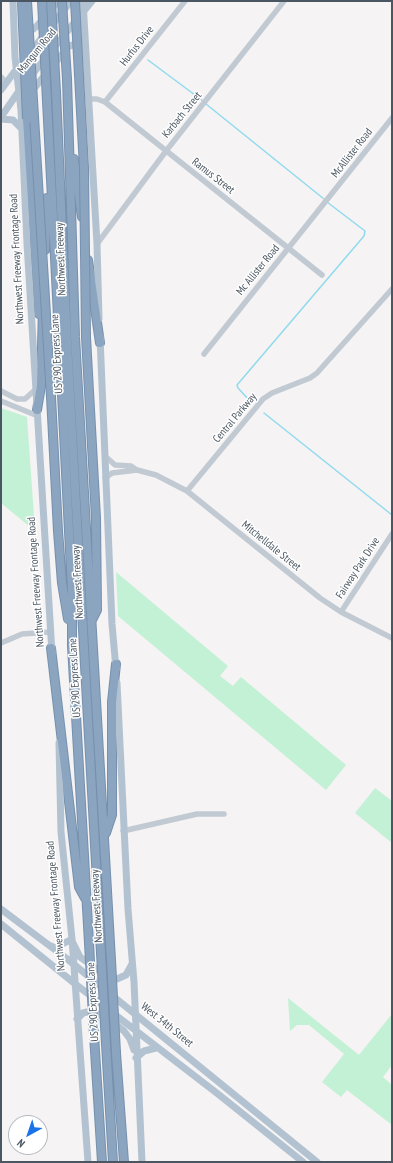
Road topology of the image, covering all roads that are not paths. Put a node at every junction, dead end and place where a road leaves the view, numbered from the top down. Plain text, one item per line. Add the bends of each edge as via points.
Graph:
1 (13, 1) edge
2 (22, 1) edge
3 (27, 1) edge
4 (42, 1) edge
5 (51, 1) edge
6 (58, 1) edge
7 (62, 1) edge
8 (71, 1) edge
9 (75, 1) edge
10 (83, 1) edge
11 (92, 1) edge
12 (185, 1) edge
13 (284, 1) edge
14 (83, 12) junction
15 (14, 22) junction
16 (86, 59) junction
17 (17, 68) junction
18 (4, 79) edge
19 (1, 90) edge
20 (19, 90) junction
21 (89, 99) junction
22 (105, 102) junction
23 (21, 110) junction
24 (1, 118) edge
25 (392, 118) edge
26 (21, 128) junction
27 (70, 141) junction
28 (166, 151) junction
29 (51, 180) junction
30 (326, 202) joint
31 (97, 244) junction
32 (288, 249) junction
33 (322, 275) dead end
34 (392, 289) edge
35 (41, 343) junction
36 (100, 344) junction
37 (204, 354) dead end
38 (37, 388) junction
39 (1, 391) edge
40 (1, 401) edge
41 (38, 413) junction
42 (104, 455) junction
43 (138, 470) junction
44 (105, 478) junction
45 (187, 491) junction
46 (392, 534) edge
47 (341, 612) junction
48 (91, 623) junction
49 (50, 632) junction
50 (392, 638) edge
51 (1, 643) edge
52 (72, 646) junction
53 (51, 648) junction
54 (116, 664) junction
55 (224, 814) dead end
56 (124, 831) junction
57 (104, 837) junction
58 (87, 902) junction
59 (1, 909) edge
60 (1, 924) edge
61 (28, 929) junction
62 (19, 939) junction
63 (72, 939) junction
64 (51, 946) junction
65 (72, 963) junction
66 (132, 964) junction
67 (74, 983) junction
68 (134, 1013) junction
69 (77, 1019) junction
70 (136, 1032) junction
71 (156, 1048) junction
72 (136, 1058) junction
73 (204, 1069) junction
74 (196, 1079) junction
75 (294, 1143) junction
76 (288, 1150) junction
77 (88, 1162) edge
78 (102, 1162) edge
79 (113, 1162) edge
80 (124, 1162) edge
81 (142, 1162) edge
82 (303, 1162) edge
83 (317, 1162) edge

1 - 15 main road, Northwest Freeway Frontage Road
2 - 35 highway, bridge
3 - 52 highway, bridge via 62,583
4 - 29 highway, Northwest Freeway, bridge
5 - 79 highway, US 290 Express Lane, bridge
6 - 15 main road via 32,30 21,28
7 - 27 highway, Northwest Freeway, bridge
8 - 17 main road, Mangum Road
9 - 48 highway, bridge via 84,168 86,337 96,518 96,610
10 - 14 main road
11 - 14 main road, Mangum Road
12 - 22 street, Hurfus Drive
13 - 28 street, Karbach Street
14 - 16 main road
14 - 20 main road, Mangum Road
15 - 17 main road, Northwest Freeway Frontage Road
16 - 21 main road
16 - 23 main road via 77,44 69,46 30,93
17 - 18 main road, Mangum Road
17 - 20 main road, Northwest Freeway Frontage Road
18 - 19 main road, Mangum Road
20 - 23 main road, Northwest Freeway Frontage Road
20 - 24 main road, Mangum Road
21 - 22 street, Ramus Street via 97,98
21 - 31 main road
22 - 28 street, Ramus Street
23 - 26 main road, Northwest Freeway Frontage Road
24 - 26 main road via 13,120
25 - 30 street, McAllister Road
26 - 38 main road, Northwest Freeway Frontage Road
27 - 36 highway
27 - 48 highway, Northwest Freeway via 75,337
28 - 31 street, Karbach Street
28 - 32 street, Ramus Street
29 - 35 highway via 48,193
29 - 52 highway, Northwest Freeway via 72,590
30 - 32 street, Mc Allister Road
31 - 36 main road
32 - 33 street, Ramus Street
32 - 37 street, Mc Allister Road
34 - 45 street, Central Parkway via 320,370 310,378 272,393 259,403
35 - 41 highway
36 - 42 main road
38 - 39 street via 25,399 17,399
38 - 41 main road, Northwest Freeway Frontage Road
40 - 41 street
41 - 49 main road, Northwest Freeway Frontage Road
42 - 43 street, Mitchelldale Street via 115,465 131,466
42 - 44 main road
43 - 44 street, Mitchelldale Street via 112,473
43 - 45 street, Mitchelldale Street via 156,474
44 - 54 main road
45 - 47 street, Mitchelldale Street
46 - 47 street, Fairway Park Drive
47 - 50 street, Mitchelldale Street
48 - 57 highway, Northwest Freeway
49 - 51 street via 22,634
49 - 53 main road, Northwest Freeway Frontage Road
52 - 58 highway, Northwest Freeway
53 - 58 highway via 79,887
53 - 63 main road, Northwest Freeway Frontage Road via 59,731 61,832
54 - 56 main road
54 - 57 highway via 112,702 112,815
55 - 56 street via 197,814
56 - 66 main road
57 - 80 highway, Northwest Freeway, bridge
58 - 78 highway, Northwest Freeway, bridge
59 - 61 main road, West 34th Street
60 - 62 main road
61 - 62 main road
61 - 64 main road, West 34th Street
62 - 67 main road
63 - 64 main road via 55,948
63 - 65 main road, Northwest Freeway Frontage Road
63 - 66 main road via 80,957 106,976 117,980 126,975
64 - 65 main road, West 34th Street
65 - 67 main road, Northwest Freeway Frontage Road
65 - 68 main road, West 34th Street
66 - 68 main road
67 - 69 main road, Northwest Freeway Frontage Road
67 - 70 main road
68 - 70 main road
68 - 73 main road, West 34th Street
69 - 72 main road via 83,1013 92,1011 108,1018 127,1035
69 - 77 main road, Northwest Freeway Frontage Road
70 - 71 main road
70 - 72 main road
71 - 72 main road via 144,1051
71 - 74 main road
72 - 81 main road
73 - 74 main road
73 - 75 main road, West 34th Street
74 - 76 main road
75 - 76 main road
75 - 83 main road, West 34th Street
76 - 82 main road

